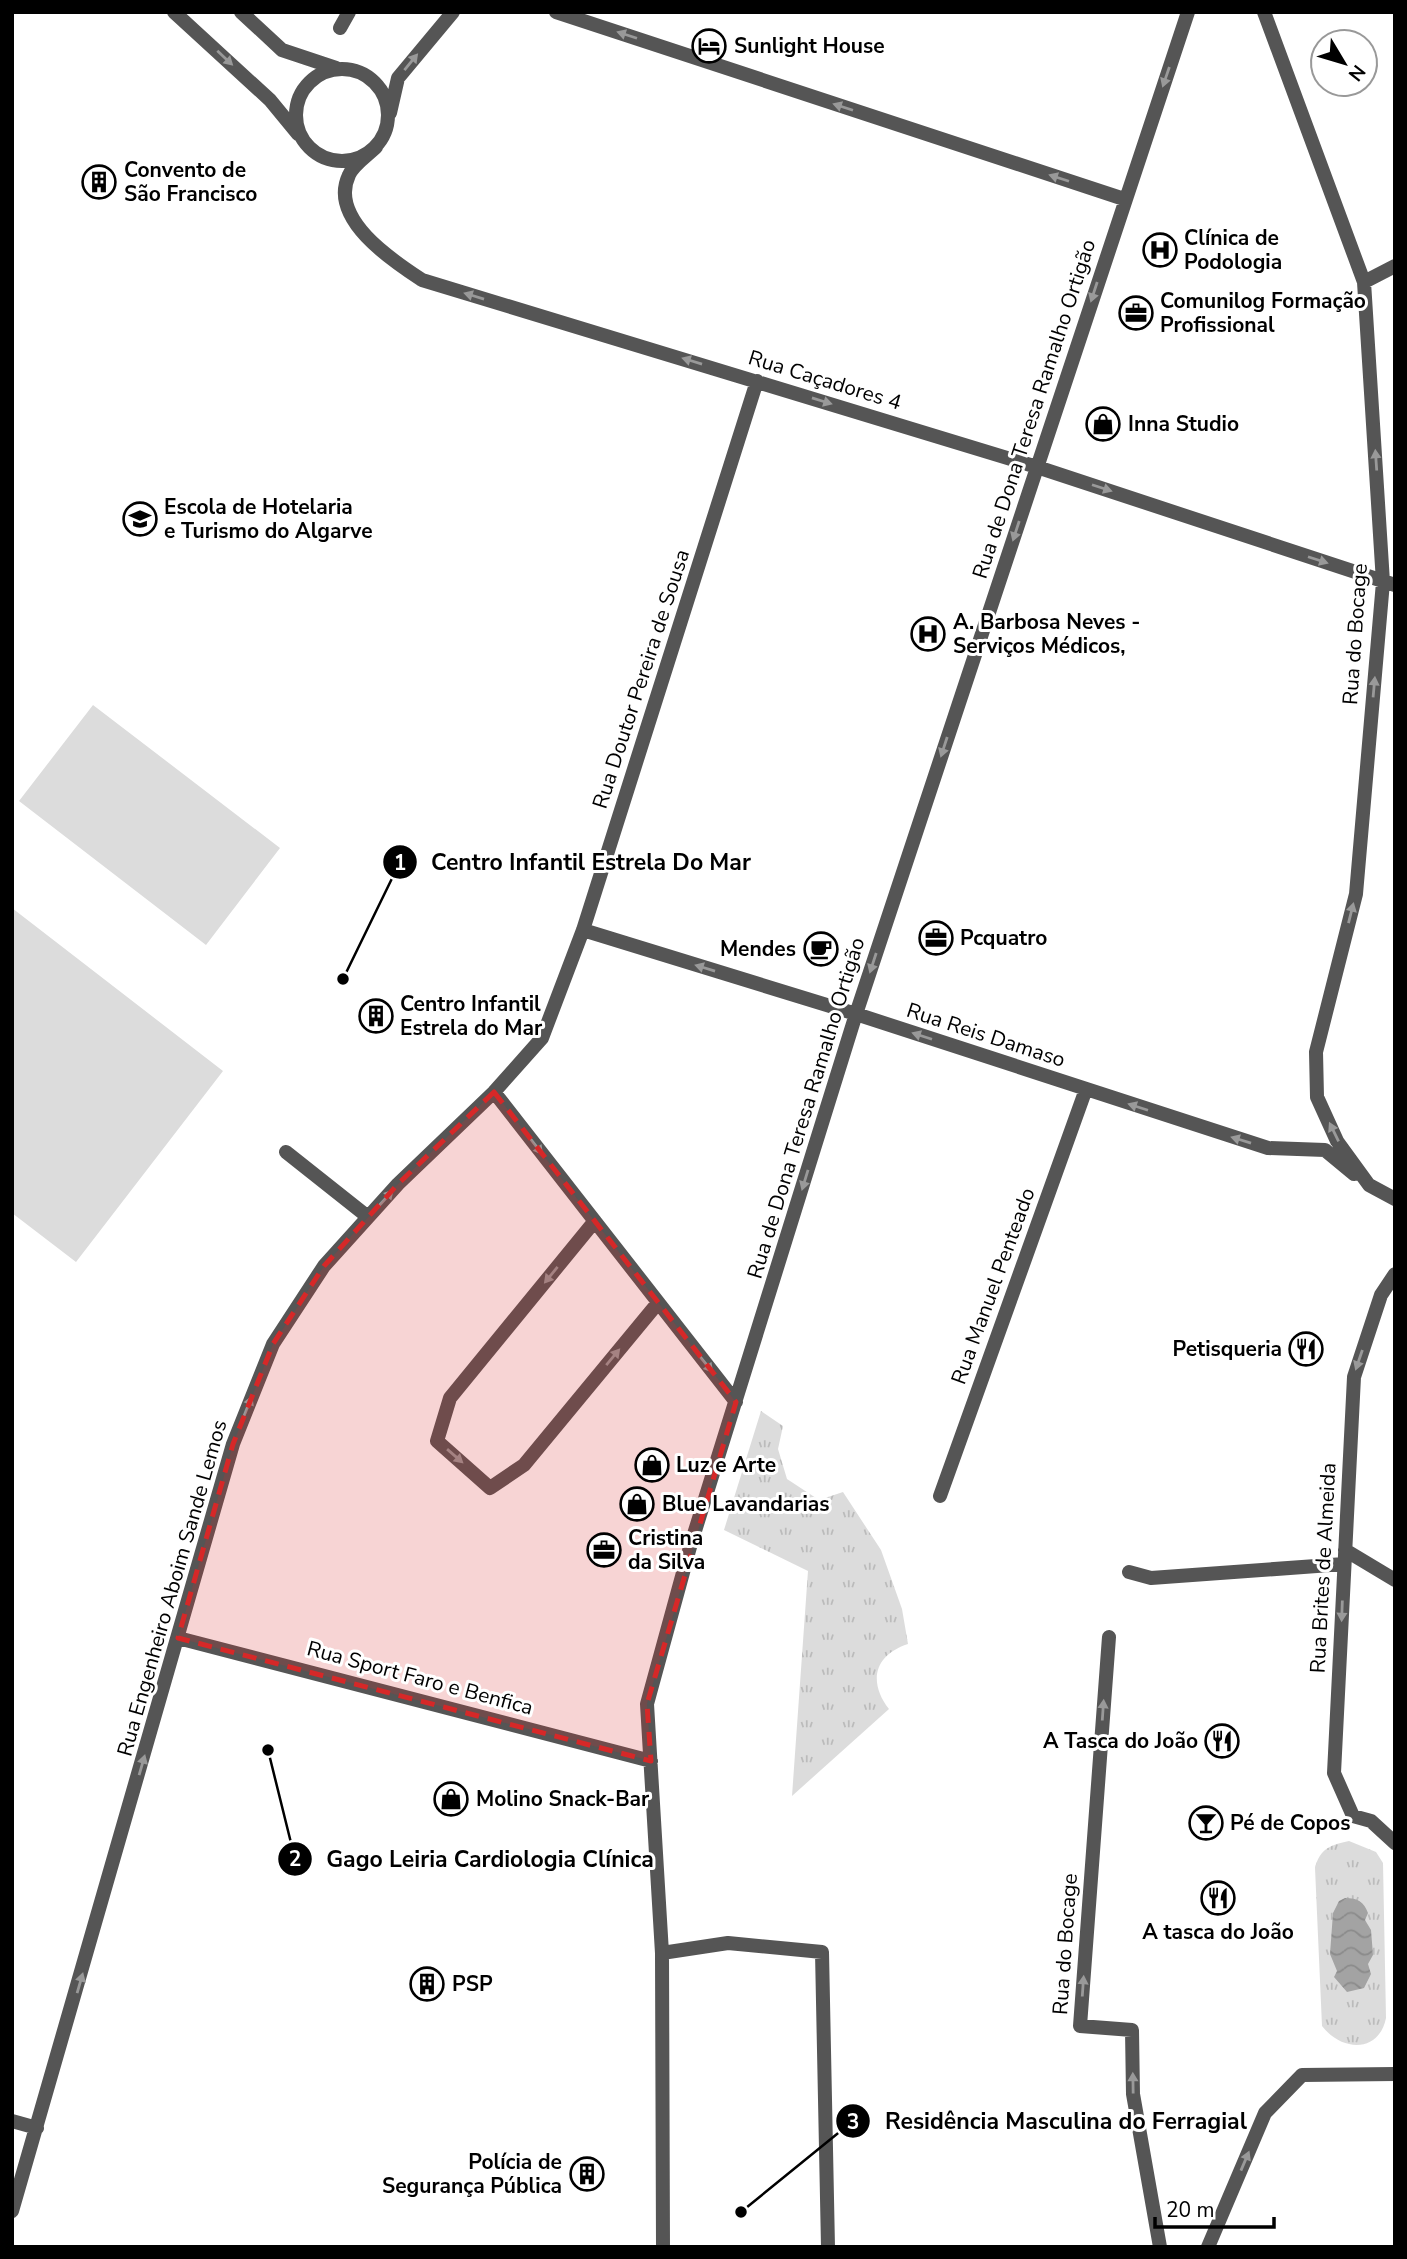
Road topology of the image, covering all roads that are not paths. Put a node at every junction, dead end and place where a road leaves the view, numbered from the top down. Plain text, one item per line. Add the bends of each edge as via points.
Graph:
1 (174, 12) edge
2 (241, 12) edge
3 (349, 12) edge
4 (453, 12) edge
5 (556, 12) edge
6 (1188, 12) edge
7 (1264, 12) edge
8 (340, 28) dead end
9 (344, 70) junction
10 (388, 121) junction
11 (307, 145) junction
12 (376, 147) junction
13 (1124, 199) junction
14 (1395, 266) edge
15 (1364, 282) junction
16 (757, 381) junction
17 (1037, 467) junction
18 (1389, 583) edge
19 (583, 930) junction
20 (856, 1014) junction
21 (1086, 1089) junction
22 (495, 1092) junction
23 (286, 1152) dead end
24 (1368, 1185) junction
25 (1395, 1199) edge
26 (369, 1217) junction
27 (594, 1222) junction
28 (1395, 1274) edge
29 (657, 1304) junction
30 (736, 1402) junction
31 (940, 1496) dead end
32 (1344, 1557) junction
33 (1129, 1572) dead end
34 (1395, 1580) edge
35 (1109, 1637) dead end
36 (178, 1638) junction
37 (651, 1761) junction
38 (1395, 1843) edge
39 (662, 1953) junction
40 (1395, 2074) edge
41 (12, 2121) edge
42 (37, 2128) junction
43 (12, 2211) edge
44 (663, 2247) edge
45 (828, 2247) edge
46 (1160, 2247) edge
47 (1208, 2247) edge

1 -> 11 street via 270,100
2 - 9 street via 282,50
3 - 8 street
10 -> 4 street via 398,78
13 -> 5 street
6 -> 13 street, Rua de Dona Teresa Ramalho Ortigão
7 - 15 street, Rua do Bocage
9 - 10 street via 373,81 382,93
9 - 11 street via 315,78 298,102 299,132
10 - 12 street
11 - 12 street via 332,161 348,161
16 -> 12 street, Rua Caçadores 4 via 422,280 381,253 346,204 349,176
13 -> 17 street, Rua de Dona Teresa Ramalho Ortigão
14 - 15 street
18 -> 15 street, Rua do Bocage
16 -> 17 street, Rua Caçadores 4
16 - 19 street, Rua Doutor Pereira de Sousa
17 -> 18 street, Rua Caçadores 4
17 -> 20 street, Rua de Dona Teresa Ramalho Ortigão
24 -> 18 street, Rua do Bocage via 1338,1141 1317,1097 1316,1052 1356,894
20 -> 19 street, Rua Reis Damaso
19 - 22 street, Rua Doutor Pereira de Sousa via 542,1038
21 -> 20 street, Rua Reis Damaso
20 -> 30 street, Rua de Dona Teresa Ramalho Ortigão
24 -> 21 street, Rua Reis Damaso via 1325,1150 1268,1148
21 - 31 street, Rua Manuel Penteado
26 -> 22 street, Rua Engenheiro Aboim Sande Lemos
22 -> 27 street
23 - 26 street
24 - 25 street, Rua do Bocage
36 -> 26 street, Rua Engenheiro Aboim Sande Lemos via 233,1444 273,1344 324,1266
27 - 29 street
27 -> 29 street via 450,1398 437,1441 490,1488 524,1465
28 -> 32 street, Rua Brites de Almeida via 1381,1295 1353,1377
29 -> 30 street
30 - 37 street, Rua de Dona Teresa Ramalho Ortigão via 647,1704
32 - 33 street via 1151,1578
32 - 34 street
32 -> 38 street, Rua Brites de Almeida via 1334,1773 1353,1816 1371,1821
46 -> 35 street, Rua do Bocage via 1133,2094 1132,2030 1080,2026
36 - 37 street, Rua Sport Faro e Benfica
42 -> 36 street, Rua Engenheiro Aboim Sande Lemos
37 - 39 street, Rua de Dona Teresa Ramalho Ortigão
39 - 44 street, Rua de Dona Teresa Ramalho Ortigão
39 - 45 street via 728,1943 822,1952
47 -> 40 street via 1265,2113 1302,2075
41 - 42 street
42 - 43 street

